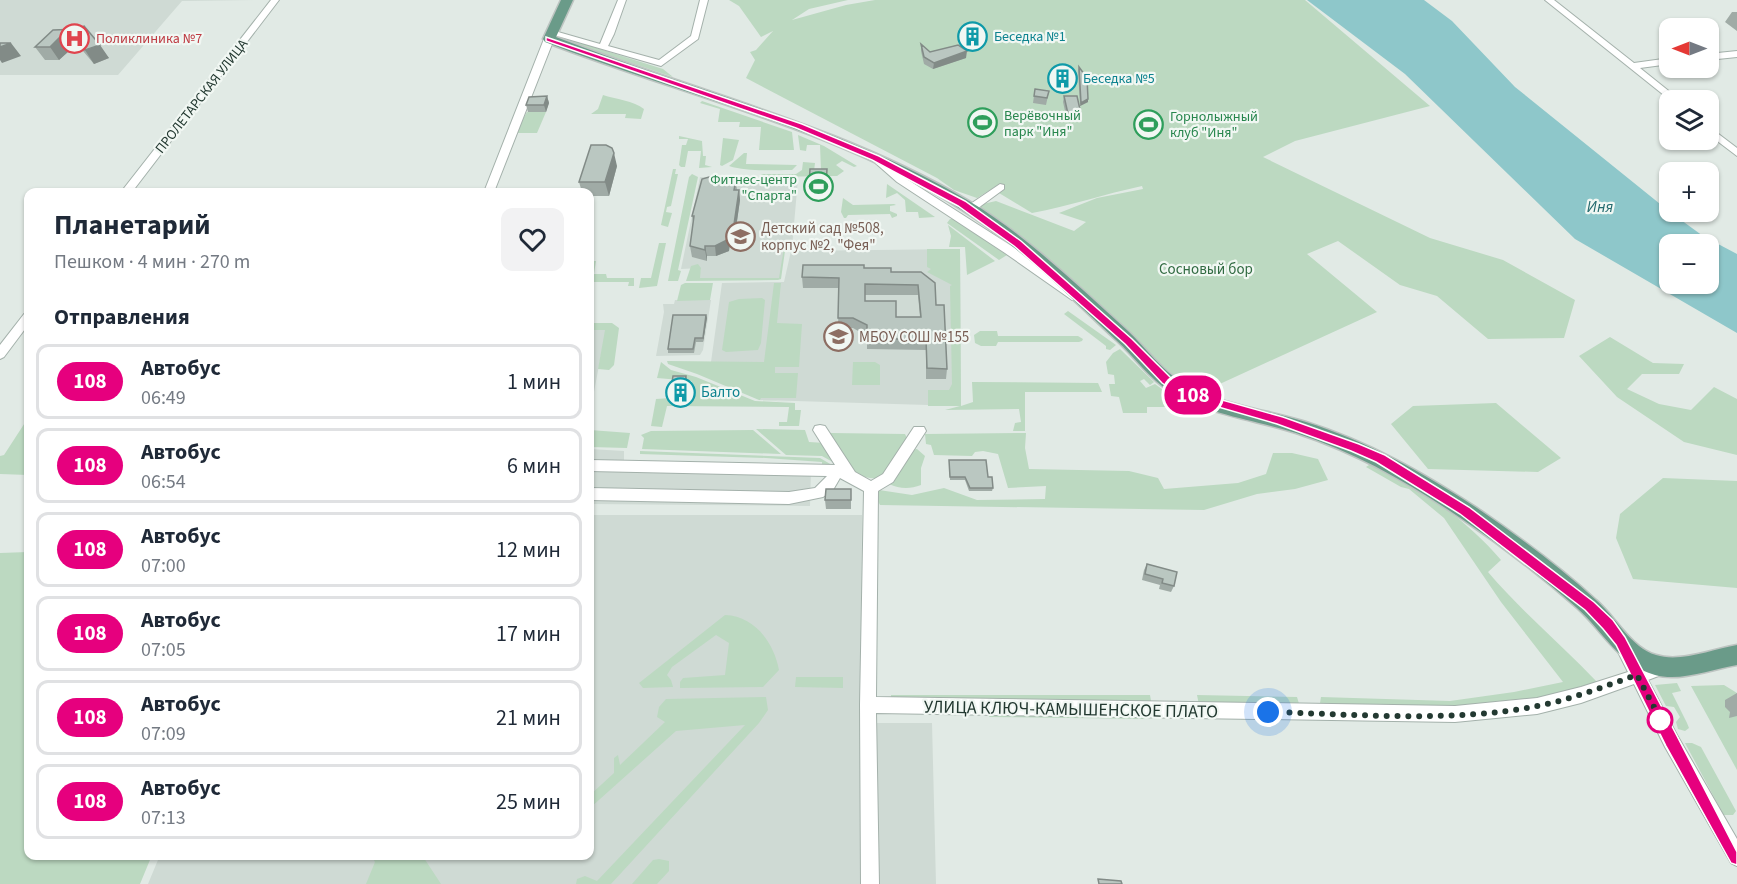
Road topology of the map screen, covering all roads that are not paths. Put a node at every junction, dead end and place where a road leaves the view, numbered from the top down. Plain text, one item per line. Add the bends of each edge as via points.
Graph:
1 (275, 0) edge
2 (567, 0) edge
3 (622, 0) edge
4 (704, 0) edge
5 (1549, 0) edge
6 (548, 41) junction
7 (603, 46) junction
8 (1737, 54) edge
9 (1719, 56) edge
10 (1659, 63) edge
11 (1634, 66) junction
12 (1664, 90) edge
13 (1719, 138) edge
14 (1737, 153) edge
15 (876, 158) junction
16 (1000, 187) dead end
17 (129, 188) edge
18 (491, 188) edge
19 (970, 209) junction
20 (1080, 300) junction
21 (24, 322) edge
22 (0, 354) edge
23 (820, 430) dead end
24 (920, 431) dead end
25 (594, 465) edge
26 (843, 473) junction
27 (871, 488) junction
28 (594, 495) edge
29 (1621, 641) junction
30 (1737, 655) edge
31 (1664, 667) junction
32 (1637, 675) junction
33 (868, 705) junction
34 (1737, 857) edge
35 (870, 884) edge

1 - 17 street, ПРОЛЕТАРСКАЯ УЛИЦА
2 - 6 main road
3 - 7 street
4 - 7 street via 695,37 664,62
5 - 11 street
6 - 7 street
6 - 15 main road via 799,126
6 - 18 street
8 - 9 street
10 - 11 street
11 - 12 street
13 - 14 street
15 - 19 main road
15 - 20 street via 901,180
16 - 19 street
19 - 20 main road via 1018,244
20 - 29 main road via 1166,380 1185,392 1355,447 1421,482 1529,558 1589,606
21 - 22 street
23 - 26 street
24 - 27 street via 888,478
25 - 26 street
26 - 27 street
26 - 28 street via 821,494 789,498
27 - 33 street
29 - 31 main road via 1643,660
29 - 32 street
30 - 31 main road
31 - 32 street, УЛИЦА КЛЮЧ-КАМЫШЕНСКОЕ ПЛАТО
32 - 33 street, УЛИЦА КЛЮЧ-КАМЫШЕНСКОЕ ПЛАТО via 1537,706 1455,714
32 - 34 street
33 - 35 street

